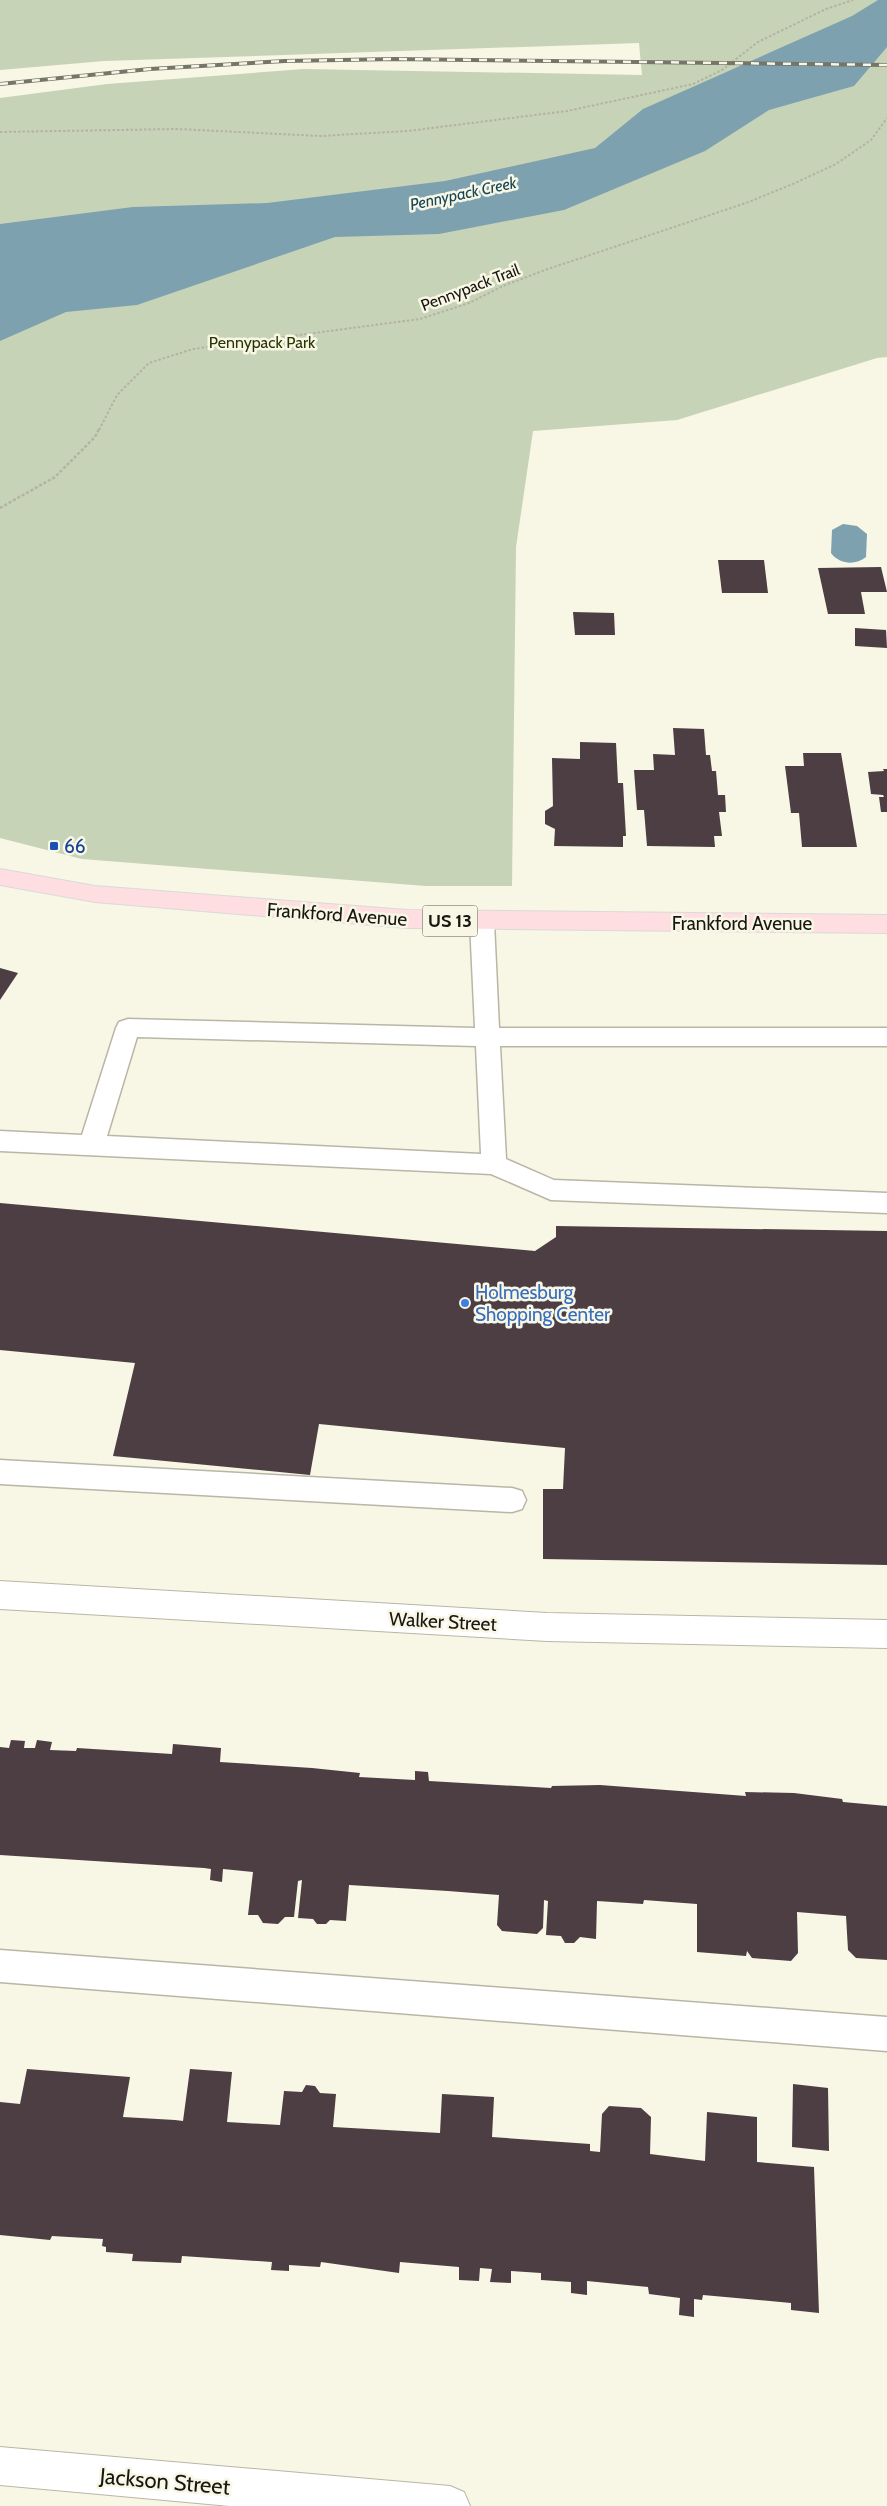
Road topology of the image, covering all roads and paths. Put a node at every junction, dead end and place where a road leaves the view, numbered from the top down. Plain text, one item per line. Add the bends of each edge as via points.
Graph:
1 (853, 0) edge
2 (887, 118) edge
3 (0, 132) edge
4 (0, 508) edge
5 (0, 877) edge
6 (482, 922) junction
7 (887, 924) edge
8 (488, 1037) junction
9 (887, 1037) edge
10 (0, 1141) edge
11 (92, 1146) junction
12 (494, 1164) junction
13 (887, 1203) edge
14 (0, 1472) edge
15 (512, 1500) dead end
16 (0, 1595) edge
17 (887, 1634) edge
18 (0, 1966) edge
19 (887, 2034) edge
20 (0, 2466) edge
21 (347, 2501) edge
22 (450, 2506) edge

1 - 3 path via 826,9 758,42 722,70 693,84 567,112 408,131 320,136 178,129
2 - 4 path, Pennypack Trail via 871,140 836,164 795,183 746,203 545,270 428,316 193,350 149,363 116,395 95,437 55,477
5 - 6 main road, Frankford Avenue / US 13 via 95,894 334,915
6 - 7 main road, Frankford Avenue / US 13
6 - 8 lane
8 - 9 lane
8 - 11 lane via 128,1028
8 - 12 lane
10 - 11 lane
11 - 12 lane
12 - 13 lane via 551,1190
14 - 15 lane
16 - 17 street, Walker Street via 546,1627
18 - 19 lane
20 - 21 street, Jackson Street
21 - 22 street, Jackson Street

